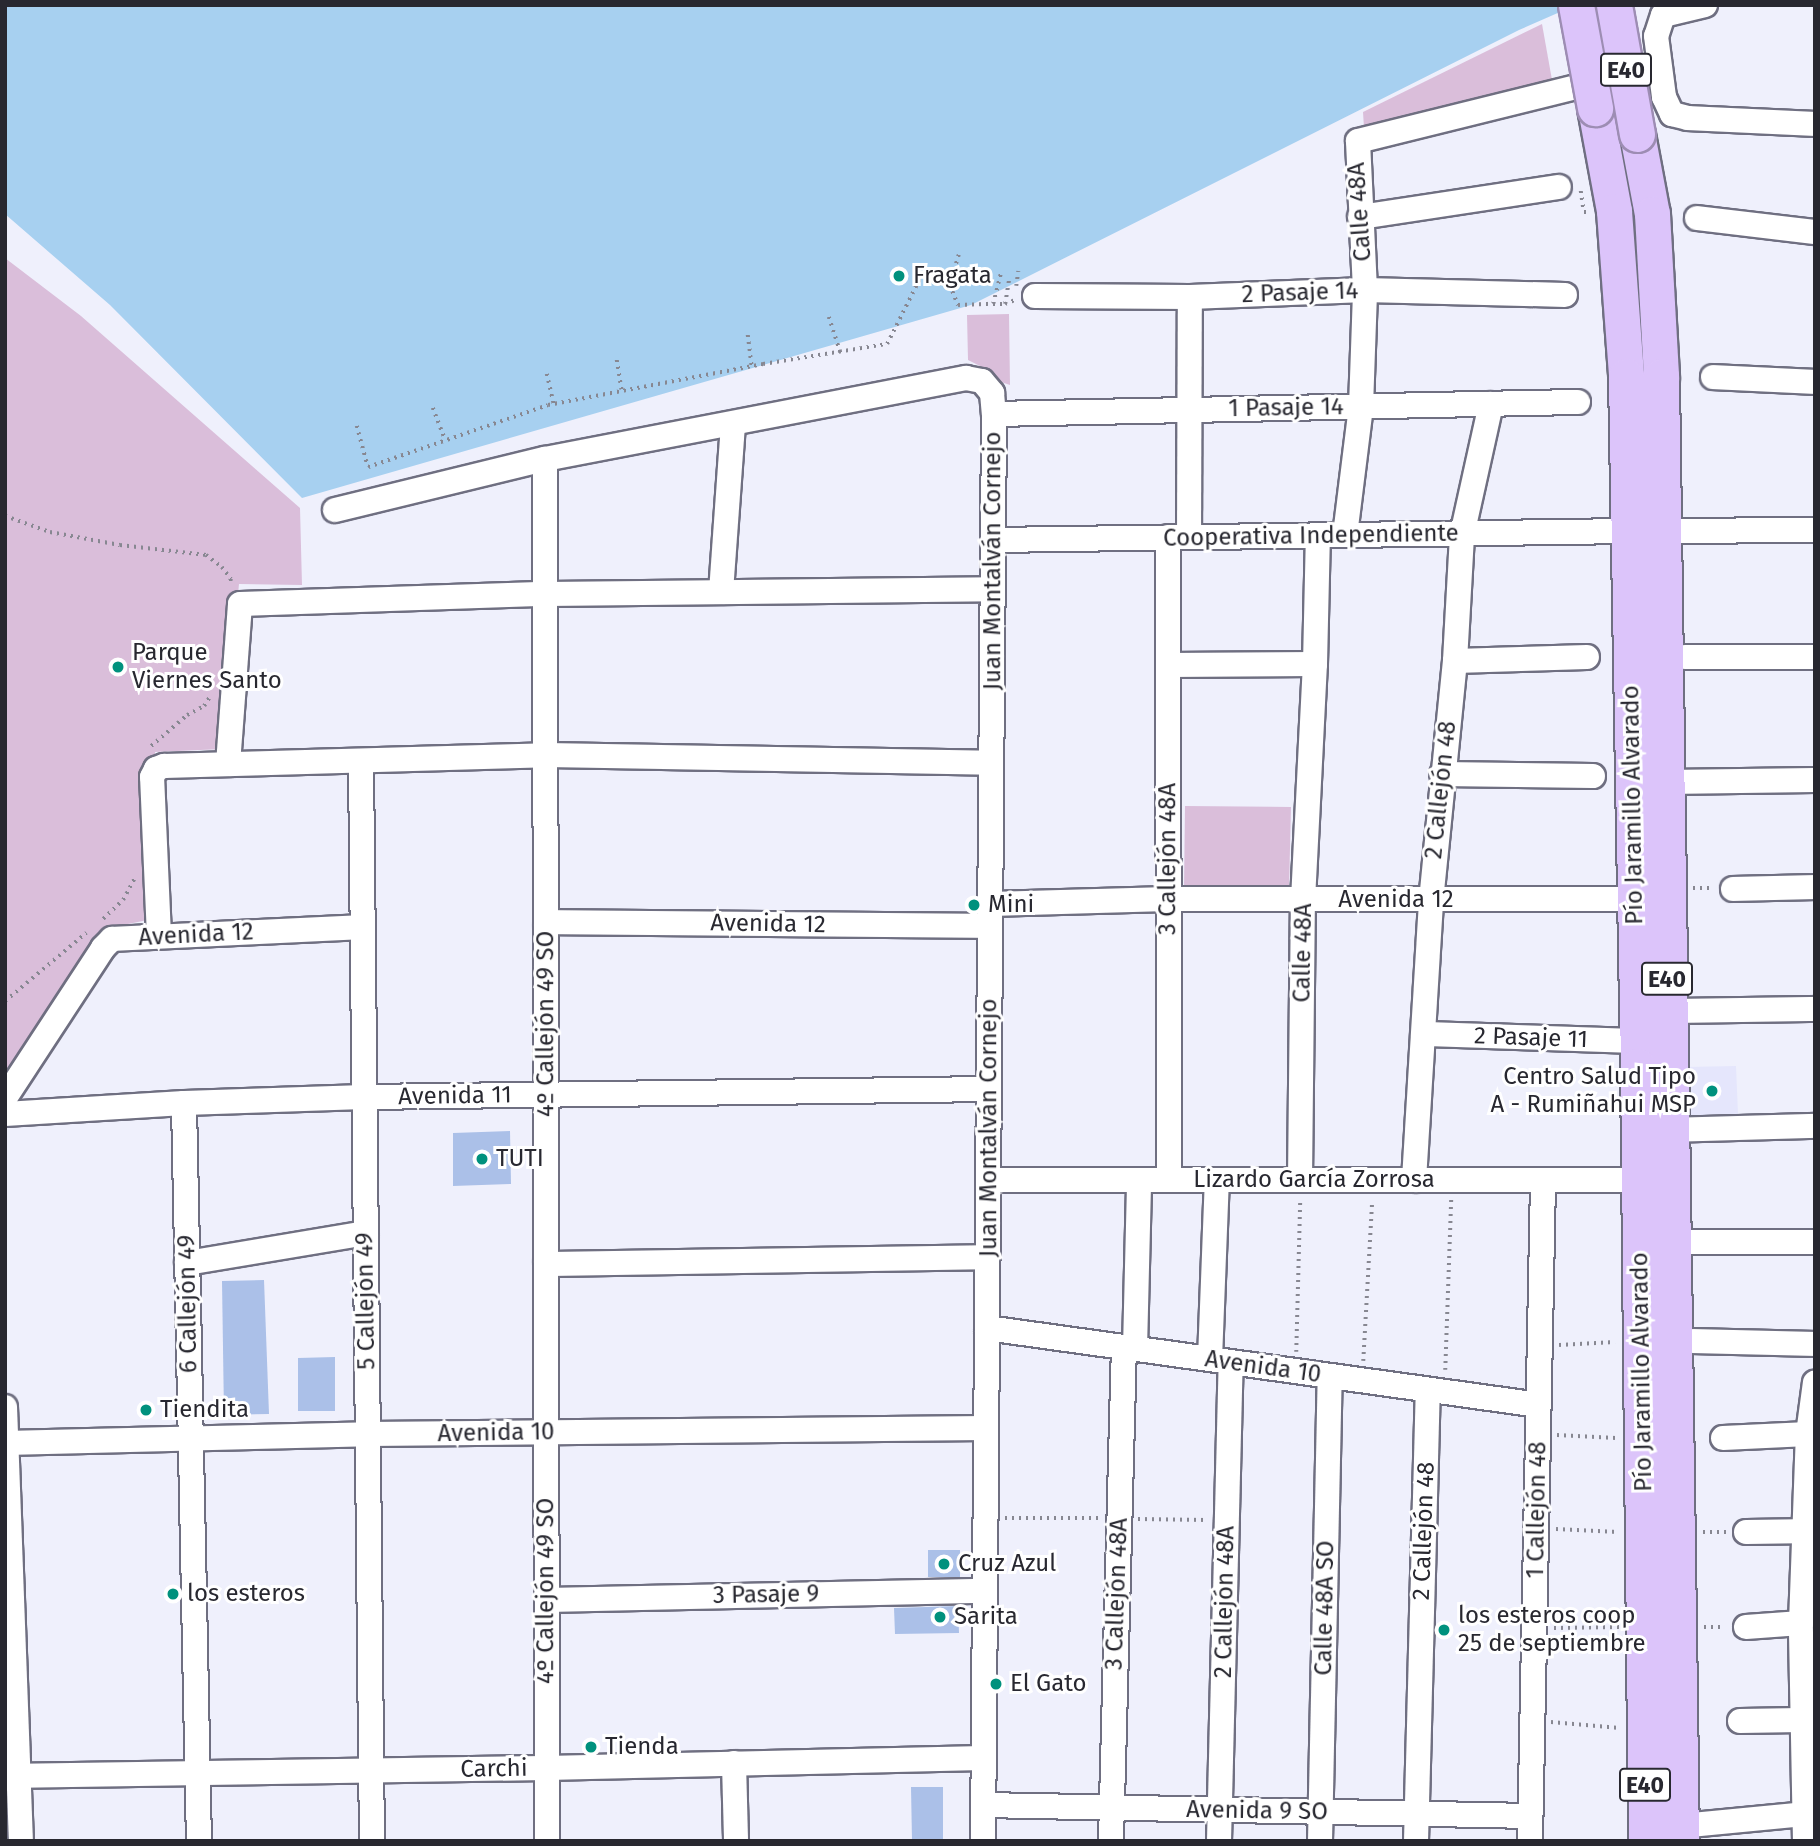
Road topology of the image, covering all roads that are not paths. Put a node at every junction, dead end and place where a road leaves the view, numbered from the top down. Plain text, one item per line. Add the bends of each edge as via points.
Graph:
1 (1576, 5) edge
2 (1614, 5) edge
3 (1705, 5) edge
4 (1658, 67) junction
5 (1815, 124) edge
6 (1559, 187) dead end
7 (1360, 217) junction
8 (1697, 218) dead end
9 (1815, 232) edge
10 (1365, 290) junction
11 (1565, 295) dead end
12 (1035, 296) dead end
13 (1190, 297) junction
14 (1713, 377) dead end
15 (1815, 382) edge
16 (1578, 402) dead end
17 (1492, 404) junction
18 (1361, 407) junction
19 (1189, 410) junction
20 (994, 414) junction
21 (733, 425) junction
22 (545, 459) junction
23 (335, 510) dead end
24 (1815, 530) edge
25 (1629, 531) junction
26 (1665, 531) junction
27 (1318, 535) junction
28 (1345, 535) junction
29 (1462, 535) junction
30 (1179, 537) junction
31 (993, 540) junction
32 (993, 589) junction
33 (721, 592) junction
34 (546, 594) junction
35 (1587, 657) dead end
36 (1685, 657) dead end
37 (1815, 657) edge
38 (1455, 661) junction
39 (1315, 664) junction
40 (1168, 665) junction
41 (546, 755) junction
42 (361, 761) junction
43 (992, 763) junction
44 (228, 764) junction
45 (1442, 774) junction
46 (1593, 776) dead end
47 (1815, 780) edge
48 (1666, 782) junction
49 (1815, 887) edge
50 (1733, 889) road end
51 (1650, 894) junction
52 (1168, 899) junction
53 (1303, 900) junction
54 (1431, 901) junction
55 (990, 915) junction
56 (546, 922) junction
57 (363, 927) junction
58 (159, 936) junction
59 (1815, 1009) edge
60 (1668, 1012) junction
61 (1424, 1034) junction
62 (1638, 1041) junction
63 (989, 1089) junction
64 (546, 1094) junction
65 (365, 1097) junction
66 (5, 1098) edge
67 (184, 1103) junction
68 (5, 1114) edge
69 (1815, 1126) edge
70 (1670, 1130) junction
71 (988, 1180) junction
72 (1139, 1180) junction
73 (1169, 1180) junction
74 (1217, 1180) junction
75 (1300, 1180) junction
76 (1414, 1180) junction
77 (1543, 1180) junction
78 (1640, 1180) junction
79 (366, 1233) junction
80 (1672, 1242) junction
81 (1815, 1242) edge
82 (987, 1257) junction
83 (187, 1263) junction
84 (546, 1265) junction
85 (987, 1328) junction
86 (1693, 1341) dead end
87 (1815, 1344) edge
88 (1129, 1348) junction
89 (1220, 1361) junction
90 (1330, 1376) junction
91 (1814, 1387) edge
92 (1436, 1391) junction
93 (1539, 1405) junction
94 (5, 1407) edge
95 (986, 1428) junction
96 (546, 1432) junction
97 (368, 1434) junction
98 (1808, 1434) junction
99 (191, 1438) junction
100 (1723, 1438) dead end
101 (6, 1443) edge
102 (1809, 1530) edge
103 (1660, 1532) junction
104 (1746, 1532) road end
105 (985, 1591) junction
106 (547, 1600) junction
107 (1801, 1623) junction
108 (1661, 1627) junction
109 (1746, 1627) road end
110 (1808, 1676) edge
111 (1801, 1720) junction
112 (1740, 1721) dead end
113 (984, 1758) junction
114 (734, 1763) junction
115 (546, 1769) junction
116 (371, 1771) junction
117 (198, 1773) junction
118 (12, 1776) edge
119 (983, 1805) junction
120 (1112, 1809) junction
121 (1220, 1811) junction
122 (1320, 1812) junction
123 (1809, 1813) edge
124 (1415, 1814) junction
125 (1530, 1816) junction
126 (1681, 1833) edge
127 (21, 1841) edge
128 (199, 1841) edge
129 (372, 1841) edge
130 (547, 1841) edge
131 (736, 1841) edge
132 (983, 1841) edge
133 (1111, 1841) edge
134 (1219, 1841) edge
135 (1320, 1841) edge
136 (1416, 1841) edge
137 (1530, 1841) edge
138 (1646, 1841) edge
139 (1805, 1841) edge

1 - 25 highway, Pío Jaramillo Alvarado / E40, bridge via 1614,211 1626,376
2 - 26 highway, Pío Jaramillo Alvarado / E40, bridge via 1651,215
3 - 4 street via 1663,15 1657,36
4 - 5 street via 1672,114
4 - 7 street, Calle 48A via 1357,141
6 - 7 street
7 - 10 street, Calle 48A
8 - 9 street
10 - 11 street, 2 Pasaje 14
10 - 13 street, 2 Pasaje 14
10 - 18 street, Calle 48A
12 - 13 street, 2 Pasaje 14
13 - 19 street, 3 Callejón 48A
14 - 15 street
16 - 17 street, 1 Pasaje 14
17 - 18 street, 1 Pasaje 14
17 - 29 street, 2 Callejón 48
18 - 19 street, 1 Pasaje 14
18 - 28 street, Calle 48A
19 - 20 street, 1 Pasaje 14
19 - 30 street, 3 Callejón 48A
20 - 21 street, Juan Montalván Cornejo via 992,393 982,381 967,378
20 - 31 street, Juan Montalván Cornejo
21 - 22 street
21 - 33 street
22 - 23 street
22 - 34 street, 4º Callejón 49 SO
24 - 26 street
25 - 29 street, Cooperativa Independiente
25 - 51 highway, Pío Jaramillo Alvarado / E40
26 - 48 highway, Pío Jaramillo Alvarado / E40
27 - 28 street, Cooperativa Independiente
27 - 30 street, Cooperativa Independiente
27 - 39 street, Calle 48A
28 - 29 street, Cooperativa Independiente
29 - 38 street, 2 Callejón 48
30 - 31 street, Cooperativa Independiente
30 - 40 street, 3 Callejón 48A
31 - 32 street, Juan Montalván Cornejo
32 - 33 street
32 - 43 street, Juan Montalván Cornejo
33 - 34 street
34 - 41 street, 4º Callejón 49 SO
34 - 44 street via 240,604
35 - 38 street
36 - 37 street
38 - 45 street, 2 Callejón 48
39 - 40 street
39 - 53 street, Calle 48A
40 - 52 street, 3 Callejón 48A
41 - 42 street
41 - 43 street
41 - 56 street, 4º Callejón 49 SO
42 - 44 street
42 - 57 street, 5 Callejón 49
43 - 55 street, Juan Montalván Cornejo
44 - 58 street via 164,766 152,777
45 - 46 street
45 - 54 street, 2 Callejón 48
47 - 48 street
48 - 51 highway, Pío Jaramillo Alvarado / E40
49 - 50 street
51 - 54 street, Avenida 12
51 - 60 highway, Pío Jaramillo Alvarado / E40
51 - 62 highway, Pío Jaramillo Alvarado / E40
52 - 53 street, Avenida 12
52 - 55 street, Avenida 12
52 - 73 street, 3 Callejón 48A
53 - 54 street, Avenida 12
53 - 75 street, Calle 48A
54 - 61 street, 2 Callejón 48
55 - 56 street, Avenida 12
55 - 63 street, Juan Montalván Cornejo
56 - 64 street, 4º Callejón 49 SO
57 - 58 street, Avenida 12
57 - 65 street, 5 Callejón 49
58 - 66 street, Avenida 12 via 102,929 103,948
59 - 60 street
60 - 70 highway, Pío Jaramillo Alvarado / E40
61 - 62 street, 2 Pasaje 11
61 - 76 street, 2 Callejón 48
62 - 78 highway, Pío Jaramillo Alvarado / E40
63 - 64 street, Avenida 11
63 - 71 street, Juan Montalván Cornejo
64 - 65 street, Avenida 11
64 - 84 street, 4º Callejón 49 SO
65 - 67 street, Avenida 11
65 - 79 street, 5 Callejón 49
67 - 68 street, Avenida 11
67 - 83 street, 6 Callejón 49
69 - 70 street
70 - 80 highway, Pío Jaramillo Alvarado / E40
71 - 72 street, Lizardo García Zorrosa
71 - 82 street, Juan Montalván Cornejo
72 - 73 street, Lizardo García Zorrosa
72 - 88 street, 3 Callejón 48A
73 - 74 street, Lizardo García Zorrosa
74 - 75 street, Lizardo García Zorrosa
74 - 89 street, 2 Callejón 48A
75 - 76 street, Lizardo García Zorrosa
76 - 77 street, Lizardo García Zorrosa
77 - 78 street, Lizardo García Zorrosa
77 - 93 street, 1 Callejón 48
78 - 103 highway, Pío Jaramillo Alvarado / E40 via 1643,1439
79 - 83 street
79 - 97 street, 5 Callejón 49
80 - 81 street
80 - 103 highway, Pío Jaramillo Alvarado / E40
82 - 84 street
82 - 85 street, Juan Montalván Cornejo
83 - 99 street, 6 Callejón 49
84 - 96 street, 4º Callejón 49 SO
85 - 88 street, Avenida 10
85 - 95 street, Juan Montalván Cornejo
86 - 87 street
88 - 89 street, Avenida 10
88 - 120 street, 3 Callejón 48A
89 - 90 street, Avenida 10
89 - 121 street, 2 Callejón 48A
90 - 92 street, Avenida 10
90 - 122 street, Calle 48A SO
91 - 98 street
92 - 93 street, Avenida 10
92 - 124 street, 2 Callejón 48
93 - 125 street, 1 Callejón 48
94 - 101 street
95 - 96 street, Avenida 10
95 - 105 street, Juan Montalván Cornejo
96 - 97 street, Avenida 10
96 - 106 street, 4º Callejón 49 SO
97 - 99 street, Avenida 10
97 - 116 street, 5 Callejón 49
98 - 100 street
98 - 102 street
99 - 101 street, Avenida 10
99 - 117 street, 6 Callejón 49
101 - 118 street
102 - 104 street
102 - 107 street
103 - 108 highway, Pío Jaramillo Alvarado / E40
105 - 106 street, 3 Pasaje 9
105 - 113 street, Juan Montalván Cornejo
106 - 115 street, 4º Callejón 49 SO
107 - 109 street
107 - 110 street
108 - 126 highway, Pío Jaramillo Alvarado / E40
108 - 138 highway, Pío Jaramillo Alvarado / E40 via 1643,1729
110 - 111 street
111 - 112 street
111 - 123 street
113 - 114 street, Carchi
113 - 119 street, Juan Montalván Cornejo
114 - 115 street, Carchi
114 - 131 street
115 - 116 street, Carchi
115 - 130 street, 4º Callejón 49 SO
116 - 117 street, Carchi
116 - 129 street, 5 Callejón 49
117 - 118 street, Carchi
117 - 128 street, 6 Callejón 49
118 - 127 street
119 - 120 street, Avenida 9 SO
119 - 132 street, Juan Montalván Cornejo
120 - 121 street, Avenida 9 SO
120 - 133 street, 3 Callejón 48A
121 - 122 street, Avenida 9 SO
121 - 134 street, 2 Callejón 48A
122 - 124 street, Avenida 9 SO
122 - 135 street, Calle 48A SO
123 - 126 street
123 - 139 street
124 - 125 street, Avenida 9 SO
124 - 136 street, 2 Callejón 48
125 - 137 street, 1 Callejón 48

